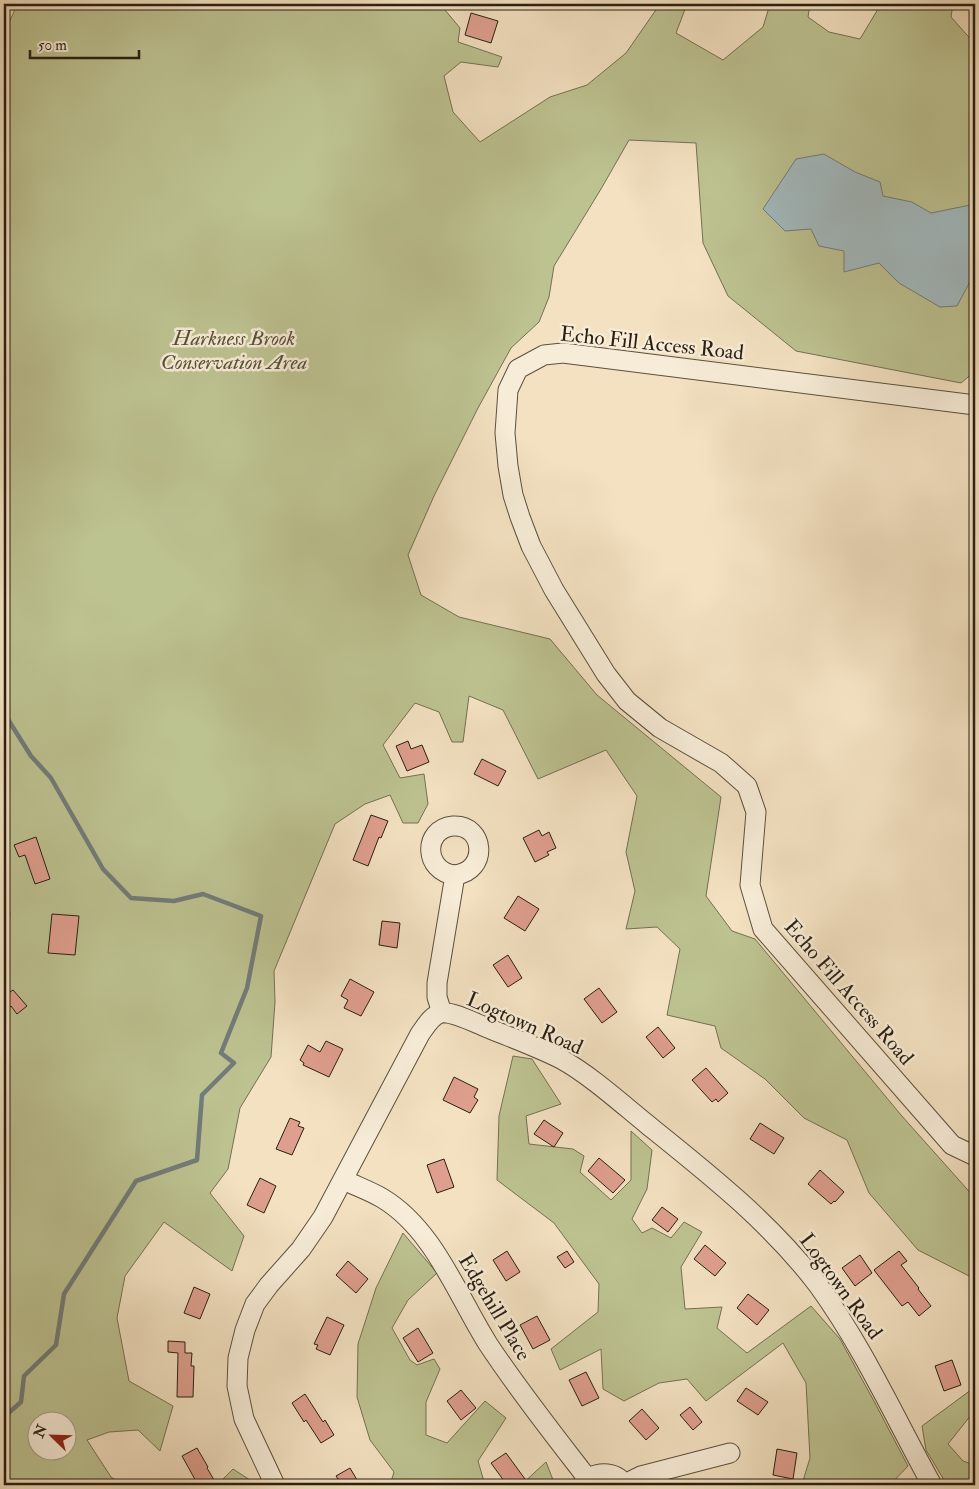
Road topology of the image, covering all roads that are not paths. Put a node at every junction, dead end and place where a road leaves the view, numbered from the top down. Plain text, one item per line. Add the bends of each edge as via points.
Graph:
1 (975, 405) edge
2 (455, 875) dead end
3 (442, 1013) junction
4 (975, 1156) edge
5 (344, 1180) junction
6 (730, 1453) dead end
7 (585, 1482) edge
8 (626, 1484) edge
9 (275, 1485) edge
10 (932, 1485) edge

1 - 4 street, Echo Fill Access Road via 563,353 544,355 518,370 508,390 505,433 513,495 531,546 606,674 628,701 660,728 721,763 748,786 756,812 750,885 763,928 952,1145
2 - 3 street via 437,983
3 - 5 street, Logtown Road via 434,1017 420,1034
3 - 10 street, Logtown Road via 562,1060 685,1154 762,1221 817,1285 852,1336
5 - 7 street, Edgehill Place via 382,1198 418,1230 434,1250 487,1342
5 - 9 street, Logtown Road via 308,1239 255,1304 240,1349 237,1386 244,1419
6 - 8 street via 641,1476
7 - 8 street, Edgehill Place via 598,1474 610,1474

